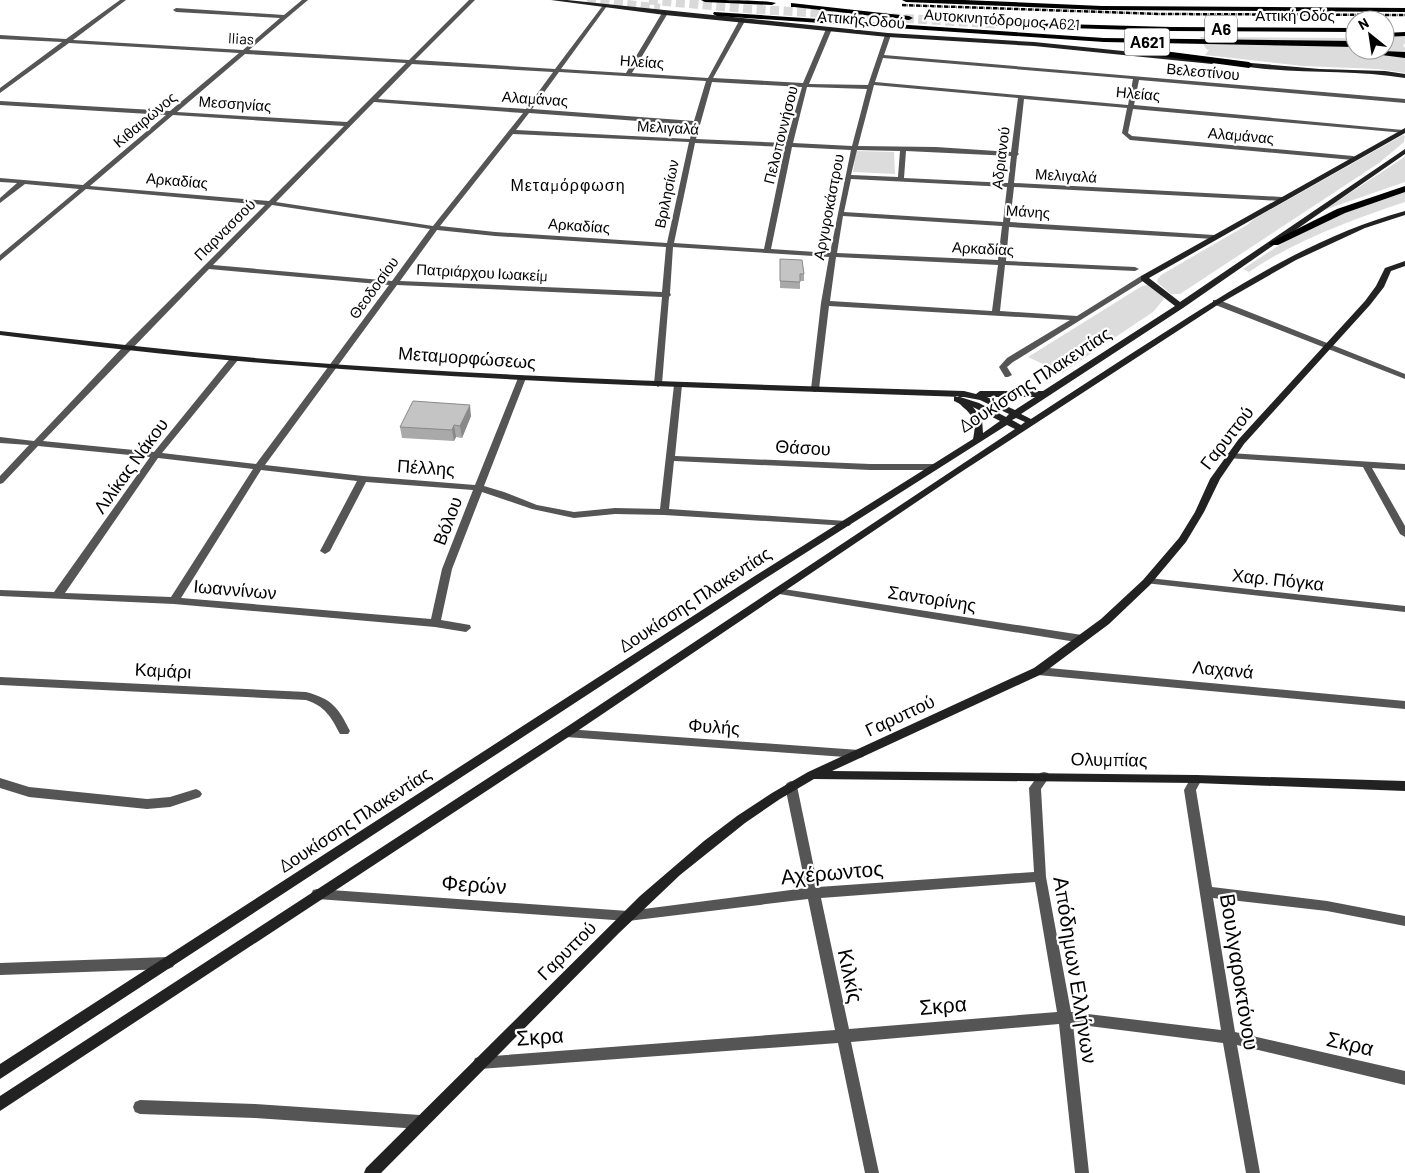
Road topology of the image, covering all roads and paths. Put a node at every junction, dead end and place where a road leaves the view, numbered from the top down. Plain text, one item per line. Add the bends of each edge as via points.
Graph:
1 (123, 0) edge
2 (305, 0) edge
3 (472, 0) edge
4 (554, 0) edge
5 (705, 0) edge
6 (906, 0) edge
7 (1064, 0) edge
8 (1078, 0) edge
9 (1294, 0) edge
10 (1314, 0) edge
11 (1152, 1) edge
12 (606, 3) edge
13 (772, 3) dead end
14 (960, 3) junction
15 (794, 4) dead end
16 (1405, 4) edge
17 (176, 10) dead end
18 (1405, 10) edge
19 (665, 13) junction
20 (717, 14) dead end
21 (285, 17) junction
22 (1402, 19) edge
23 (742, 21) junction
24 (996, 24) tunnel mouth
25 (828, 29) junction
26 (1345, 30) edge
27 (1008, 32) junction
28 (888, 35) junction
29 (1345, 36) edge
30 (0, 37) edge
31 (68, 41) junction
32 (1305, 44) junction
33 (1345, 44) edge
34 (1345, 48) edge
35 (244, 52) junction
36 (880, 56) junction
37 (413, 61) junction
38 (1249, 65) junction
39 (557, 69) junction
40 (628, 73) junction
41 (1405, 76) edge
42 (1136, 78) junction
43 (710, 79) junction
44 (805, 84) junction
45 (871, 85) junction
46 (0, 91) edge
47 (1022, 97) junction
48 (373, 100) junction
49 (1405, 101) edge
50 (0, 103) edge
51 (1131, 106) junction
52 (527, 112) junction
53 (172, 113) junction
54 (696, 123) junction
55 (350, 124) junction
56 (1404, 131) edge
57 (511, 132) junction
58 (692, 142) junction
59 (789, 145) junction
60 (854, 148) junction
61 (903, 150) junction
62 (1405, 151) edge
63 (1016, 154) junction
64 (1353, 158) junction
65 (849, 177) junction
66 (0, 180) edge
67 (901, 180) junction
68 (23, 182) junction
69 (1012, 185) junction
70 (85, 187) junction
71 (1405, 189) edge
72 (1282, 200) junction
73 (0, 201) edge
74 (271, 203) junction
75 (1405, 213) edge
76 (841, 214) junction
77 (1007, 224) junction
78 (436, 228) junction
79 (1214, 237) junction
80 (1274, 243) junction
81 (670, 245) junction
82 (767, 250) junction
83 (833, 255) junction
84 (0, 259) edge
85 (1405, 263) edge
86 (1002, 264) junction
87 (207, 267) junction
88 (1135, 269) dead end
89 (1144, 278) junction
90 (394, 283) junction
91 (666, 295) junction
92 (1216, 302) junction
93 (826, 303) junction
94 (1180, 306) junction
95 (996, 312) junction
96 (1078, 318) junction
97 (0, 333) edge
98 (1328, 346) junction
99 (127, 348) junction
100 (235, 358) junction
101 (333, 366) junction
102 (1008, 374) dead end
103 (1405, 377) edge
104 (522, 378) junction
105 (658, 384) junction
106 (678, 384) junction
107 (815, 389) junction
108 (1047, 394) junction
109 (961, 397) junction
110 (1015, 414) junction
111 (1006, 420) junction
112 (1026, 426) junction
113 (977, 439) junction
114 (0, 440) edge
115 (36, 444) junction
116 (156, 455) junction
117 (1230, 456) junction
118 (670, 458) junction
119 (1366, 465) junction
120 (935, 467) junction
121 (1405, 467) edge
122 (258, 468) junction
123 (363, 480) junction
124 (0, 481) edge
125 (479, 488) junction
126 (664, 512) junction
127 (846, 524) junction
128 (1405, 534) edge
129 (325, 551) dead end
130 (1149, 581) junction
131 (777, 591) junction
132 (0, 593) edge
133 (57, 596) junction
134 (174, 601) junction
135 (1405, 609) edge
136 (436, 623) junction
137 (466, 628) dead end
138 (1082, 639) junction
139 (1038, 672) junction
140 (0, 681) edge
141 (1405, 705) edge
142 (344, 731) dead end
143 (566, 733) junction
144 (859, 754) junction
145 (812, 775) junction
146 (1044, 776) junction
147 (1196, 779) junction
148 (4, 784) edge
149 (791, 786) junction
150 (1405, 786) edge
151 (196, 794) dead end
152 (1040, 877) junction
153 (1206, 892) junction
154 (812, 893) junction
155 (317, 894) junction
156 (628, 916) junction
157 (1405, 921) edge
158 (168, 963) junction
159 (0, 968) edge
160 (1066, 1017) junction
161 (843, 1036) junction
162 (1229, 1038) junction
163 (480, 1063) junction
164 (0, 1072) edge
165 (1405, 1078) edge
166 (0, 1104) edge
167 (140, 1107) dead end
168 (420, 1122) junction
169 (370, 1173) edge
170 (872, 1173) edge
171 (1082, 1173) edge
172 (1253, 1173) edge

1 - 31 street
2 - 21 street, Κιθαιρώνος
3 - 37 street, Παρνασσού
4 - 12 street, Αττικής Οδού
5 - 13 highway
6 - 14 highway, Αττική Οδός / Α6
7 - 14 highway
8 - 11 highway
9 - 22 highway
10 - 22 highway
11 - 16 highway
12 - 19 street, Αττικής Οδού
12 - 39 street, Θεοδοσίου
14 - 18 highway, Αττική Οδός / Α6 via 1140,9
15 - 27 highway
17 - 21 street
19 - 23 street, Αττικής Οδού
19 - 40 street
20 - 27 highway, Αυτοκινητόδρομος Α621 / Α621
21 - 35 street, Κιθαιρώνος
23 - 25 street, Αττικής Οδού
23 - 43 street, Βριλησίων
24 - 26 highway, Αττική Οδός / Α6
25 - 28 street, Αττικής Οδού
25 - 44 street, Πελοποννήσου
27 - 29 highway
27 - 32 highway
27 - 32 highway, Αυτοκινητόδρομος Α621 / Α621 via 1152,42
27 - 38 highway
28 - 36 street, Αργυροκάστρου
28 - 38 street, Αττικής Οδού via 1034,44
30 - 31 street
31 - 35 street, Ilias
31 - 46 street
32 - 33 highway
32 - 34 highway
35 - 37 street, Ilias
35 - 53 street, Κιθαιρώνος
36 - 42 street, Βελεστίνου
36 - 45 street, Αργυροκάστρου
37 - 39 street, Ηλείας
37 - 48 street, Παρνασσού
38 - 41 street, Αττικής Οδού
39 - 40 street, Ηλείας
39 - 52 street, Θεοδοσίου
40 - 43 street, Ηλείας
42 - 49 street, Βελεστίνου
42 - 51 street
43 - 44 street, Ηλείας
43 - 54 street, Βριλησίων
44 - 45 street, Ηλείας
44 - 59 street, Πελοποννήσου
45 - 47 street, Ηλείας
45 - 60 street, Αργυροκάστρου
47 - 51 street, Ηλείας
47 - 63 street, Αδριανού
48 - 52 street, Αλαμάνας
48 - 55 street, Παρνασσού
50 - 53 street, Μεσσηνίας
51 - 56 street, Ηλείας
51 - 64 street, Αλαμάνας via 1125,133 1134,139
52 - 54 street, Αλαμάνας
52 - 57 street, Θεοδοσίου
53 - 55 street, Μεσσηνίας
53 - 70 street, Κιθαιρώνος
54 - 58 street, Βριλησίων
55 - 74 street, Παρνασσού
56 - 64 street, Δουκίσσης Πλακεντίας
57 - 58 street, Μελιγαλά
57 - 78 street, Θεοδοσίου
58 - 59 street, Μελιγαλά
58 - 81 street, Βριλησίων
59 - 60 street, Μελιγαλά
59 - 82 street, Πελοποννήσου
60 - 61 street, Μελιγαλά
60 - 65 street, Αργυροκάστρου
61 - 63 street, Μελιγαλά
61 - 67 street
62 - 80 street, Δουκίσσης Πλακεντίας
63 - 69 street, Αδριανού
64 - 72 street, Δουκίσσης Πλακεντίας
65 - 67 street, Μελιγαλά
65 - 76 street, Αργυροκάστρου
66 - 68 street, Αρκαδίας
67 - 69 street, Μελιγαλά
68 - 70 street, Αρκαδίας
68 - 73 street
69 - 72 street, Μελιγαλά
69 - 77 street, Αδριανού
70 - 74 street, Αρκαδίας
70 - 84 street, Κιθαιρώνος
71 - 80 highway via 1341,211
72 - 79 street, Δουκίσσης Πλακεντίας
74 - 78 street, Αρκαδίας
74 - 87 street, Παρνασσού
75 - 92 street, Δουκίσσης Πλακεντίας via 1363,227 1293,258
76 - 77 street, Μάνης
76 - 83 street, Αργυροκάστρου
77 - 79 street, Μάνης
77 - 86 street, Αδριανού
78 - 81 street, Αρκαδίας
78 - 90 street, Θεοδοσίου
79 - 89 street, Δουκίσσης Πλακεντίας
80 - 94 street, Δουκίσσης Πλακεντίας
81 - 82 street, Αρκαδίας
81 - 91 street, Βριλησίων
82 - 83 street, Αρκαδίας
83 - 86 street, Αρκαδίας
83 - 93 street, Αργυροκάστρου
85 - 98 street, Γαρυττού via 1388,270 1386,278 1359,313
86 - 88 street, Αρκαδίας
86 - 95 street, Αδριανού
87 - 90 street, Πατριάρχου Ιωακείμ
87 - 99 street, Παρνασσού
89 - 94 street
89 - 96 street, Δουκίσσης Πλακεντίας
90 - 91 street, Πατριάρχου Ιωακείμ
90 - 101 street, Θεοδοσίου
91 - 105 street, Βριλησίων
92 - 98 street
92 - 112 street, Δουκίσσης Πλακεντίας
93 - 95 street
93 - 107 street, Αργυροκάστρου
94 - 108 street, Δουκίσσης Πλακεντίας
95 - 96 street
96 - 102 street, Δουκίσσης Πλακεντίας via 1005,364 1003,367
97 - 99 street, Μεταμορφώσεως
98 - 103 street
98 - 117 street, Γαρυττού
99 - 100 street, Μεταμορφώσεως
99 - 115 street, Παρνασσού
100 - 101 street, Μεταμορφώσεως
100 - 116 street, Λιλίκας Νάκου
101 - 104 street, Μεταμορφώσεως
101 - 122 street, Θεοδοσίου
104 - 105 street, Μεταμορφώσεως
104 - 125 street, Βόλου
105 - 106 street, Μεταμορφώσεως
106 - 107 street, Μεταμορφώσεως
106 - 118 street
107 - 109 street, Μεταμορφώσεως via 934,393
108 - 109 street
108 - 110 street, Δουκίσσης Πλακεντίας
109 - 110 street, Μεταμορφώσεως via 983,398
109 - 111 street, Μεταμορφώσεως
109 - 113 street via 980,423
110 - 111 street, Δουκίσσης Πλακεντίας
110 - 112 street, Μεταμορφώσεως
111 - 112 street, Μεταμορφώσεως
111 - 113 street, Δουκίσσης Πλακεντίας
112 - 131 street, Δουκίσσης Πλακεντίας
113 - 120 street, Δουκίσσης Πλακεντίας
114 - 115 street, Πέλλης
115 - 116 street, Πέλλης
115 - 124 street, Παρνασσού
116 - 122 street, Πέλλης
116 - 133 street, Λιλίκας Νάκου
117 - 119 street
117 - 130 street, Γαρυττού via 1197,517
118 - 120 street, Θάσου
118 - 126 street
119 - 121 street
119 - 128 street
120 - 127 street, Δουκίσσης Πλακεντίας
122 - 123 street, Πέλλης
122 - 134 street, Θεοδοσίου
123 - 125 street, Πέλλης
123 - 129 street
125 - 126 street, Πέλλης via 563,514
125 - 136 street, Βόλου via 447,569
126 - 127 street, Πέλλης
127 - 158 street, Δουκίσσης Πλακεντίας
130 - 135 street, Χαρ. Πόγκα
130 - 138 street, Γαρυττού
131 - 138 street, Σαντορίνης
131 - 143 street, Δουκίσσης Πλακεντίας
132 - 133 street, Ιωαννίνων
133 - 134 street, Ιωαννίνων
134 - 136 street, Ιωαννίνων
136 - 137 street, Ιωαννίνων
138 - 139 street, Γαρυττού
139 - 141 street, Λαχανά
139 - 144 street, Γαρυττού
140 - 142 street, Καμάρι via 306,696 322,701 334,710
143 - 144 street, Φυλής
143 - 155 street, Δουκίσσης Πλακεντίας
144 - 145 street, Γαρυττού
145 - 146 street, Ολυμπίας
145 - 149 street, Γαρυττού
146 - 147 street, Ολυμπίας
146 - 152 street, Απόδημων Ελλήνων via 1035,788
147 - 150 street, Ολυμπίας
147 - 153 street, Βουλγαροκτόνου via 1190,790
148 - 151 street via 29,792 147,804 170,802
149 - 154 street, Κιλκίς
149 - 156 street, Γαρυττού via 731,826
152 - 154 street, Αχέρωντος
152 - 160 street, Απόδημων Ελλήνων
153 - 157 street via 1327,906
153 - 162 street, Βουλγαροκτόνου
154 - 156 street, Αχέρωντος
154 - 161 street, Κιλκίς
155 - 156 street, Φερών
155 - 166 street, Δουκίσσης Πλακεντίας
156 - 163 street, Γαρυττού
158 - 159 street
158 - 164 street, Δουκίσσης Πλακεντίας
160 - 161 street, Σκρα
160 - 162 street, Σκρα
160 - 171 street, Απόδημων Ελλήνων
161 - 163 street, Σκρα
161 - 170 street, Κιλκίς
162 - 165 street, Σκρα
162 - 172 street, Βουλγαροκτόνου
163 - 168 street, Γαρυττού
167 - 168 street
168 - 169 street, Γαρυττού

